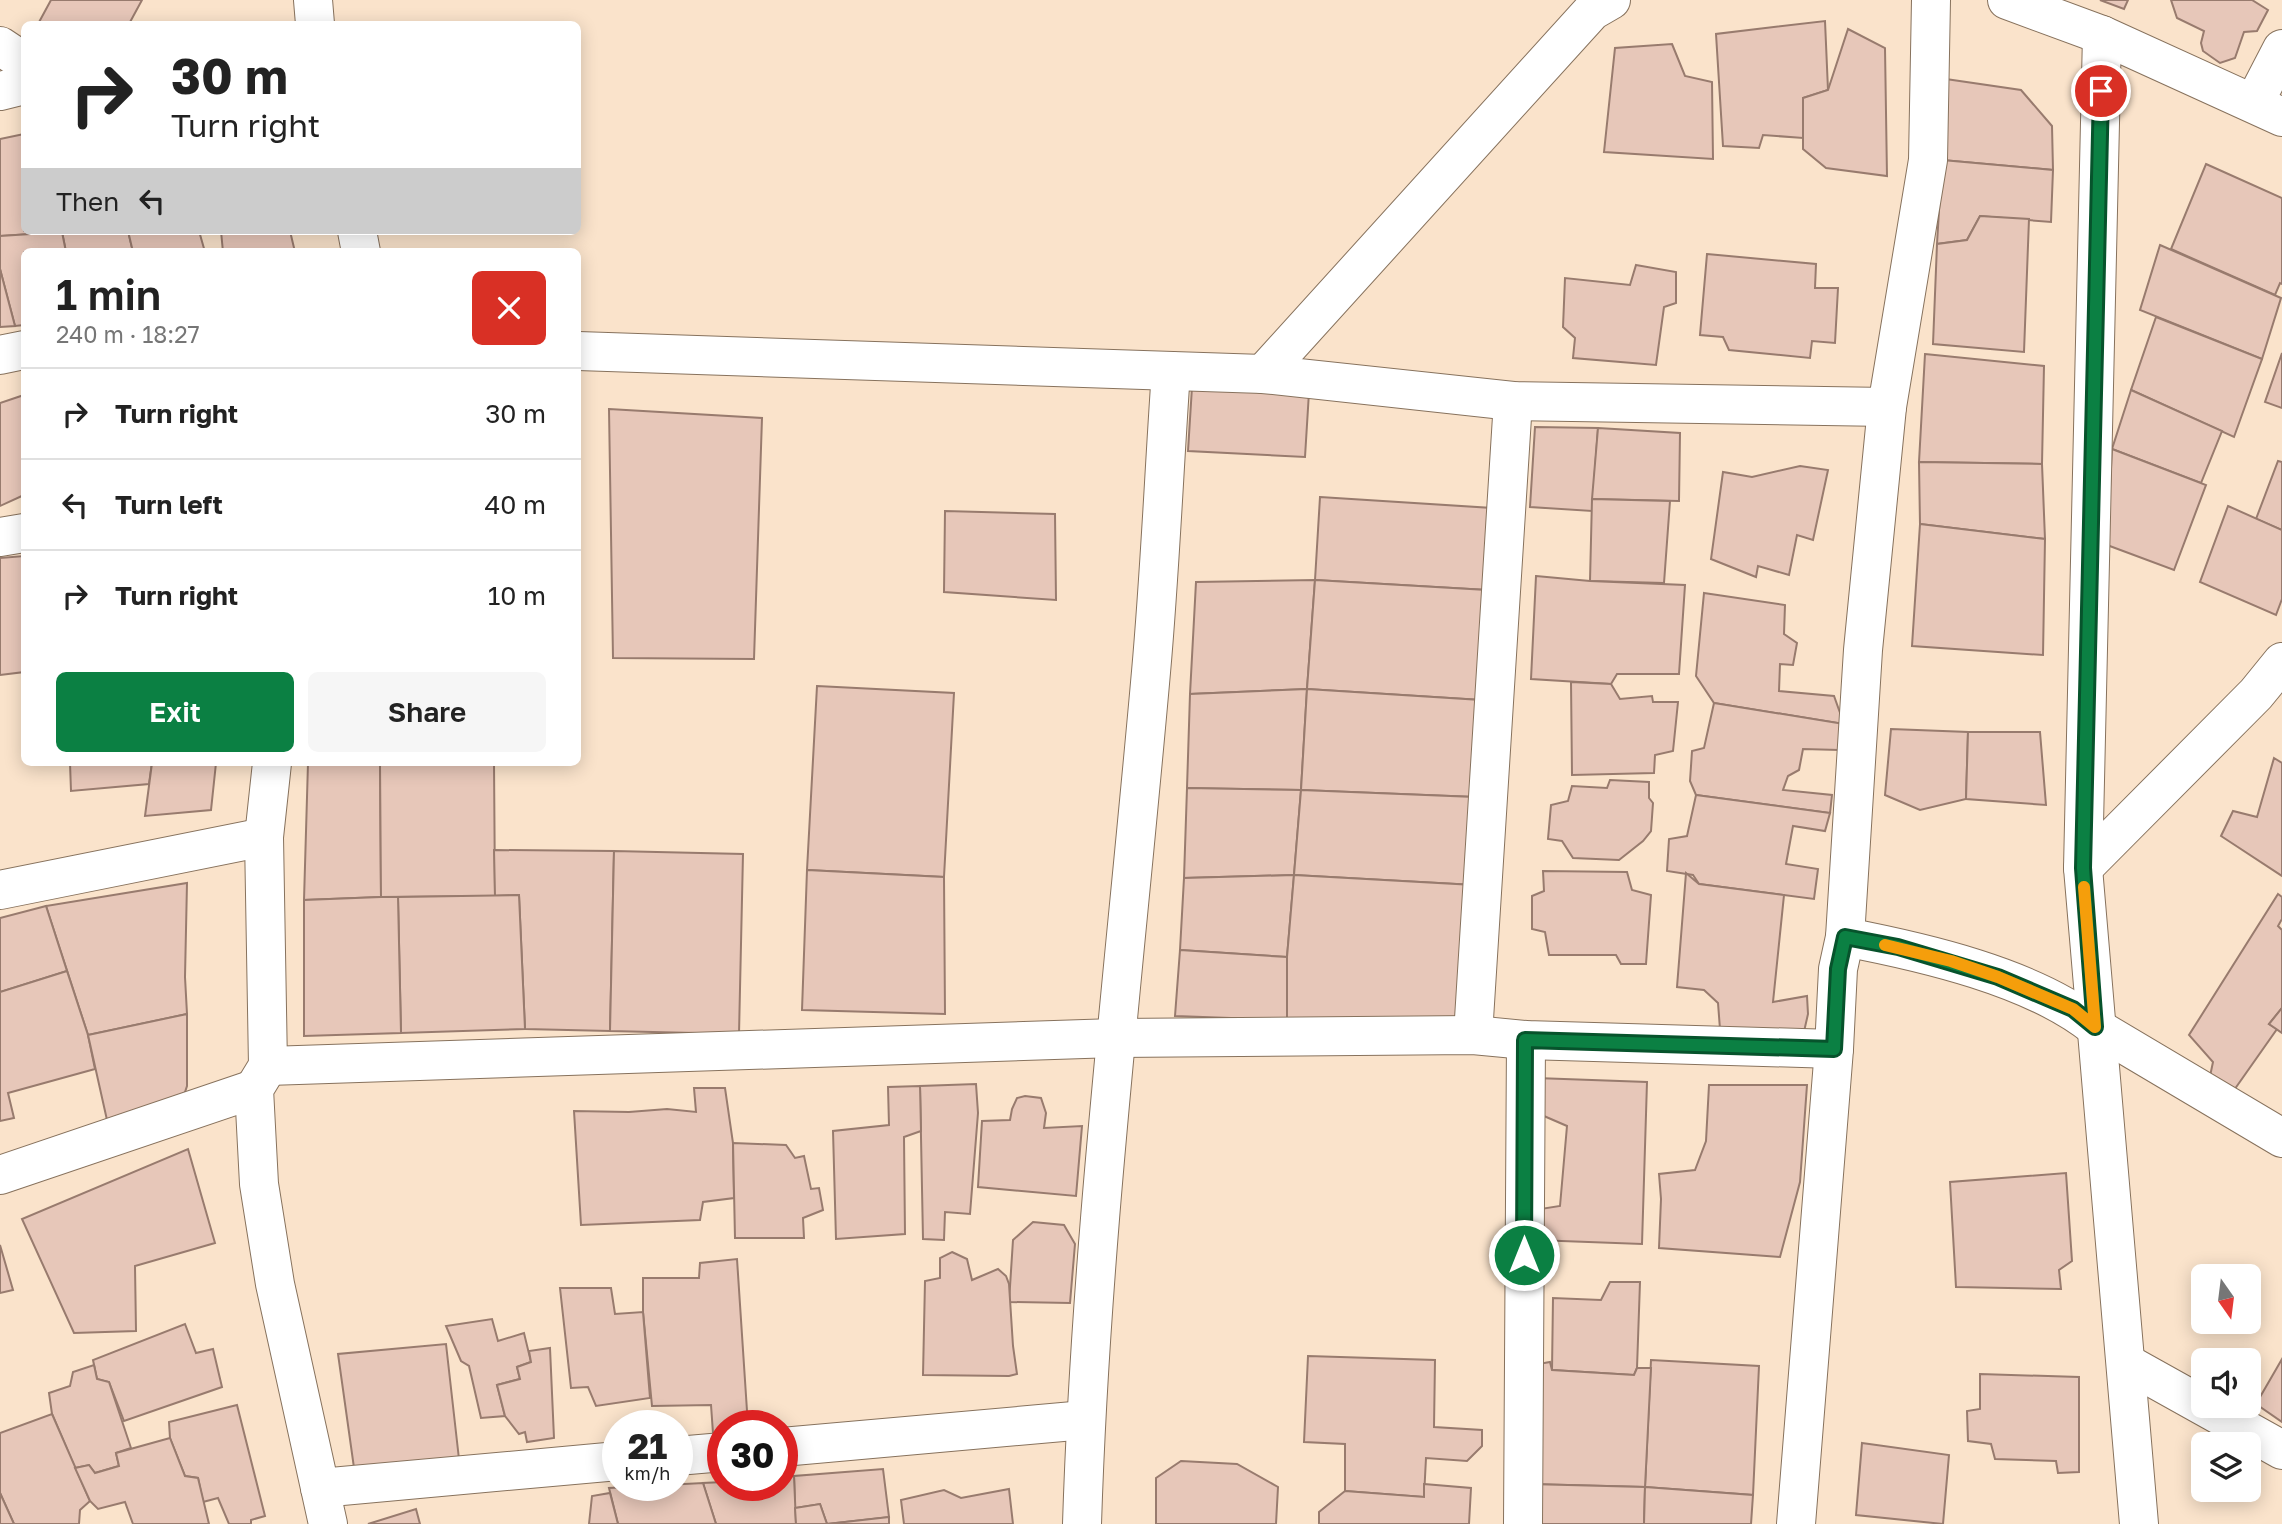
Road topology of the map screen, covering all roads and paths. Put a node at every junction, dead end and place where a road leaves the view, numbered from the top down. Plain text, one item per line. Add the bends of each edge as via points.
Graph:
1 (313, 0) edge
2 (1611, 0) edge
3 (1931, 0) edge
4 (2007, 0) edge
5 (316, 21) edge
6 (2102, 35) junction
7 (0, 46) edge
8 (2282, 49) edge
9 (21, 60) edge
10 (21, 86) edge
11 (0, 91) edge
12 (2268, 110) edge
13 (21, 351) edge
14 (581, 351) edge
15 (0, 355) edge
16 (1171, 371) junction
17 (1263, 374) junction
18 (1513, 401) junction
19 (1887, 407) junction
20 (21, 534) edge
21 (0, 537) edge
22 (2282, 662) edge
23 (272, 766) edge
24 (264, 837) junction
25 (2083, 868) junction
26 (0, 890) edge
27 (1845, 937) junction
28 (2095, 1027) junction
29 (1473, 1035) junction
30 (1115, 1038) junction
31 (1525, 1040) junction
32 (1834, 1049) junction
33 (261, 1078) junction
34 (2282, 1138) edge
35 (0, 1175) edge
36 (2126, 1363) junction
37 (1085, 1420) junction
38 (798, 1446) edge
39 (2282, 1450) edge
40 (602, 1463) edge
41 (324, 1506) edge
42 (1082, 1524) edge
43 (1523, 1524) edge
44 (1796, 1524) edge
45 (2139, 1524) edge

1 - 5 street
2 - 17 street via 1592,11
3 - 19 street via 1928,160
4 - 6 street
6 - 12 street
6 - 25 street
7 - 9 street
8 - 12 street
10 - 11 street
13 - 15 street
14 - 16 street
16 - 17 street
16 - 30 street via 1151,671
17 - 18 street
18 - 19 street
18 - 29 street
19 - 27 street via 1863,650
20 - 21 street
22 - 25 street via 2256,694
23 - 24 street
24 - 26 street
24 - 33 street
25 - 28 street
27 - 28 street via 1898,947 1998,977 2073,1009
27 - 32 street via 1838,969
28 - 34 street
28 - 36 street
29 - 30 street
29 - 31 street
30 - 33 street
30 - 37 street
31 - 32 street
31 - 43 street
32 - 44 street
33 - 35 street
33 - 41 street via 259,1184 275,1284
36 - 39 street
36 - 45 street
37 - 38 street
37 - 42 street
40 - 41 street

